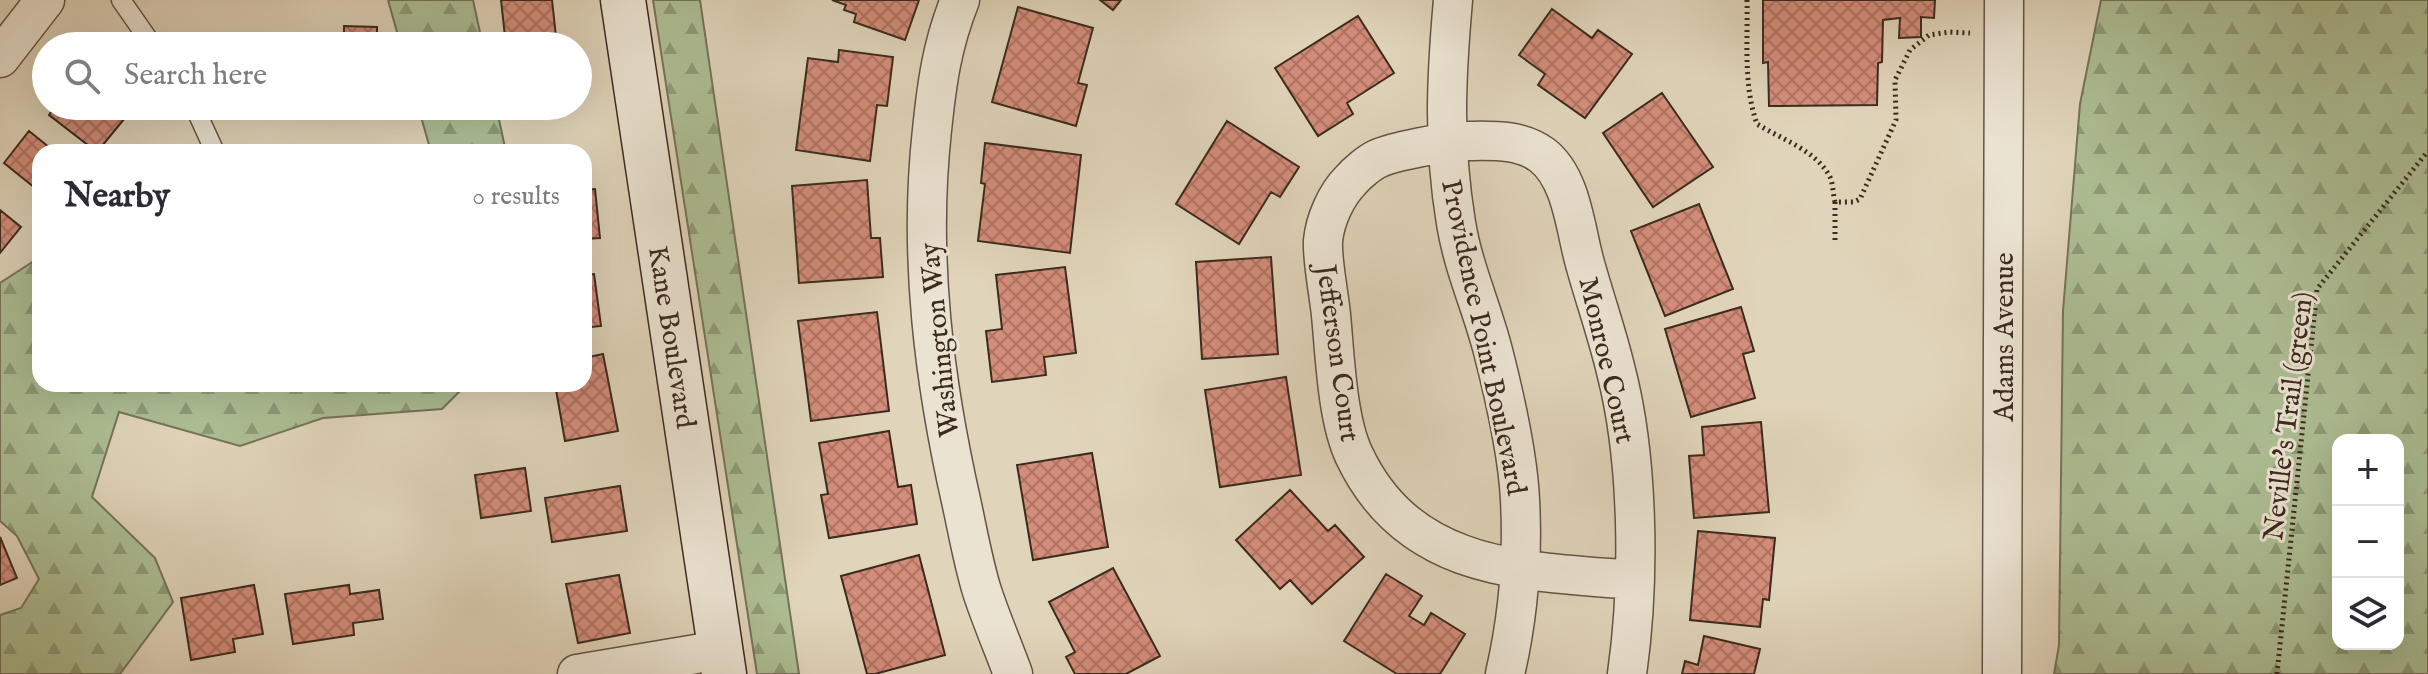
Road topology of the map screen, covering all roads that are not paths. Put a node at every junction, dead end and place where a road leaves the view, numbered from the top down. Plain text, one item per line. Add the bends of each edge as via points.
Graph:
1 (45, 0) edge
2 (121, 0) edge
3 (623, 0) edge
4 (960, 0) edge
5 (1453, 0) edge
6 (1991, 12) edge
7 (143, 32) edge
8 (0, 58) edge
9 (200, 120) edge
10 (1446, 142) junction
11 (211, 144) edge
12 (1520, 570) junction
13 (1634, 580) junction
14 (722, 662) edge
15 (577, 674) edge
16 (1013, 674) edge
17 (1505, 674) edge
18 (1627, 674) edge
19 (2002, 674) edge

1 - 8 street
2 - 7 lane
3 - 14 street, Kane Boulevard
4 - 16 street, Washington Way via 937,84 926,182 926,259 933,348 952,462 981,587
5 - 10 street, Providence Point Boulevard
6 - 19 street, Adams Avenue
9 - 11 lane
10 - 12 street, Providence Point Boulevard via 1456,226 1493,350 1511,435 1520,498
10 - 12 street, Jefferson Court via 1378,159 1351,180 1332,208 1323,241 1340,402 1353,453 1380,499 1419,535 1467,558
10 - 13 street, Monroe Court via 1523,145 1558,172 1567,192 1629,438
12 - 13 street, Jefferson Court
12 - 17 street, Providence Point Boulevard
13 - 18 street, Monroe Court
14 - 15 street

